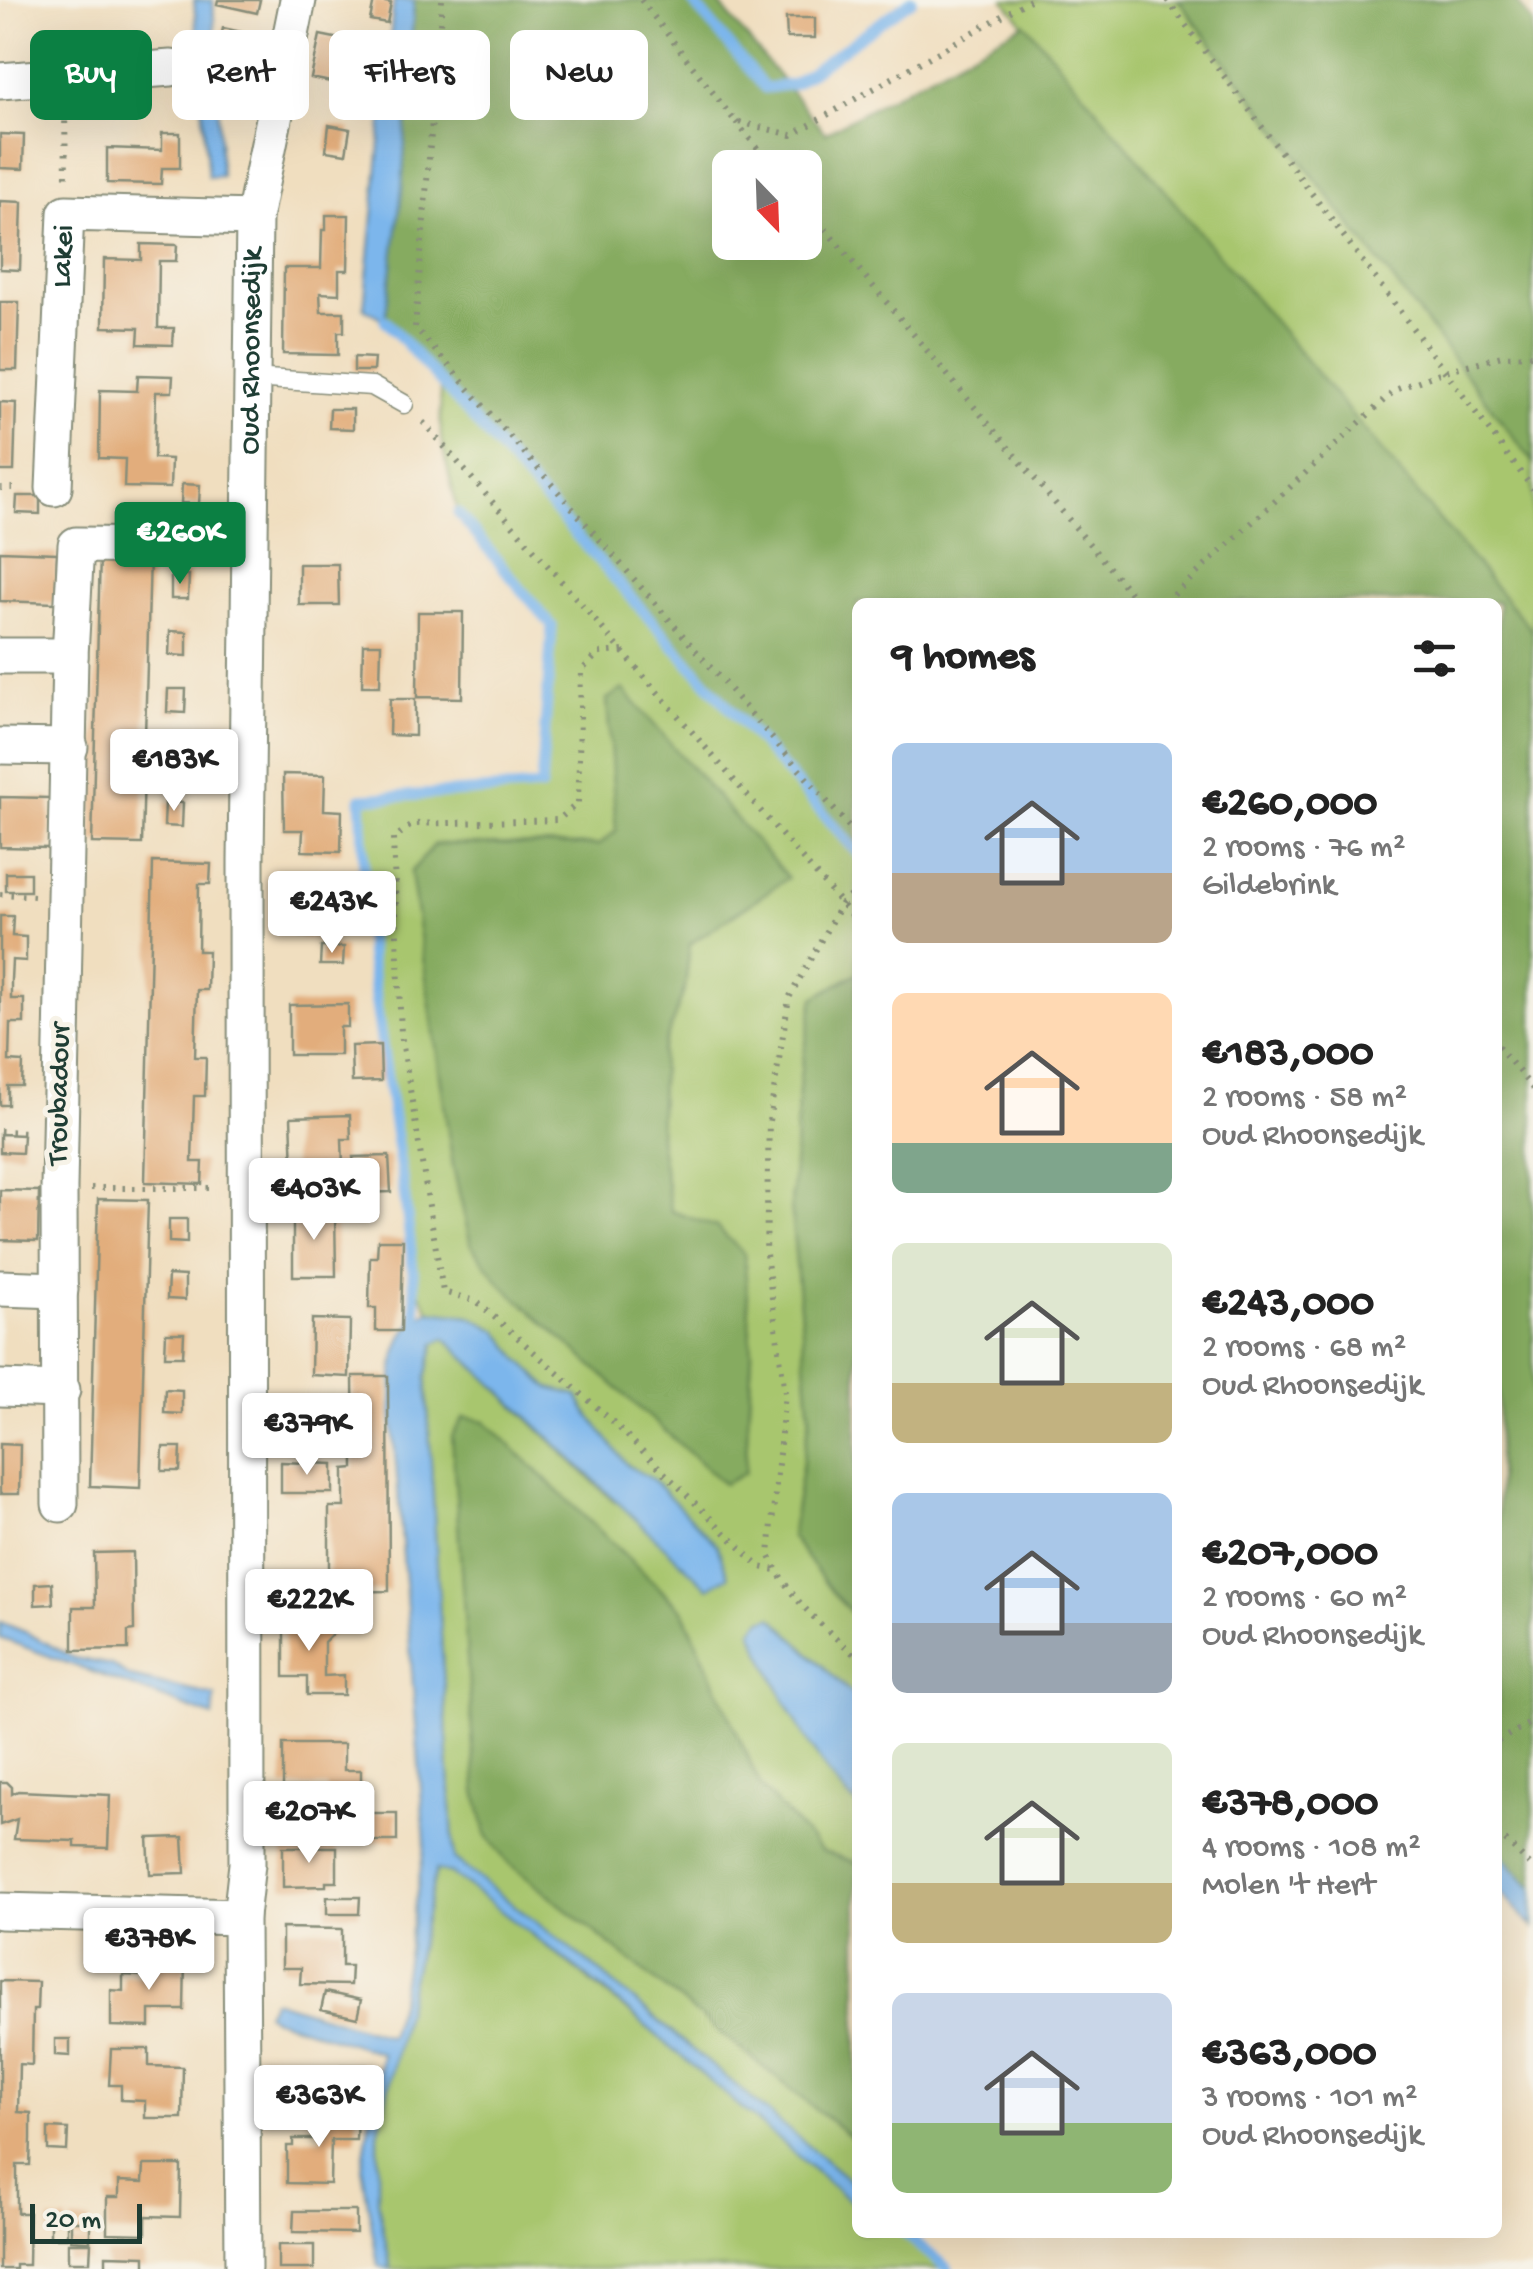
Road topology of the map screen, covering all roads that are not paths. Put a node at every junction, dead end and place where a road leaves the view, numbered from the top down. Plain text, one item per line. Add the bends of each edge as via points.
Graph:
1 (298, 0) edge
2 (171, 68) dead end
3 (0, 81) edge
4 (254, 218) junction
5 (252, 378) junction
6 (404, 404) road end
7 (54, 488) dead end
8 (181, 546) dead end
9 (0, 656) edge
10 (70, 656) junction
11 (0, 746) edge
12 (70, 747) junction
13 (0, 1288) edge
14 (60, 1290) junction
15 (0, 1388) edge
16 (62, 1390) junction
17 (60, 1504) dead end
18 (0, 1911) edge
19 (241, 1917) junction
20 (243, 2269) edge

1 - 4 street, Oud Rhoonsedijk
2 - 3 street
4 - 5 street, Oud Rhoonsedijk
4 - 7 street, Lakei via 66,214
5 - 6 lane via 372,386
5 - 19 street, Oud Rhoonsedijk via 247,1864
8 - 10 street, Troubadour via 76,545
9 - 10 street
10 - 12 street, Troubadour
11 - 12 street
12 - 14 street, Troubadour
13 - 14 street
14 - 16 street, Troubadour
15 - 16 street
16 - 17 street, Troubadour
18 - 19 street
19 - 20 street, Oud Rhoonsedijk

